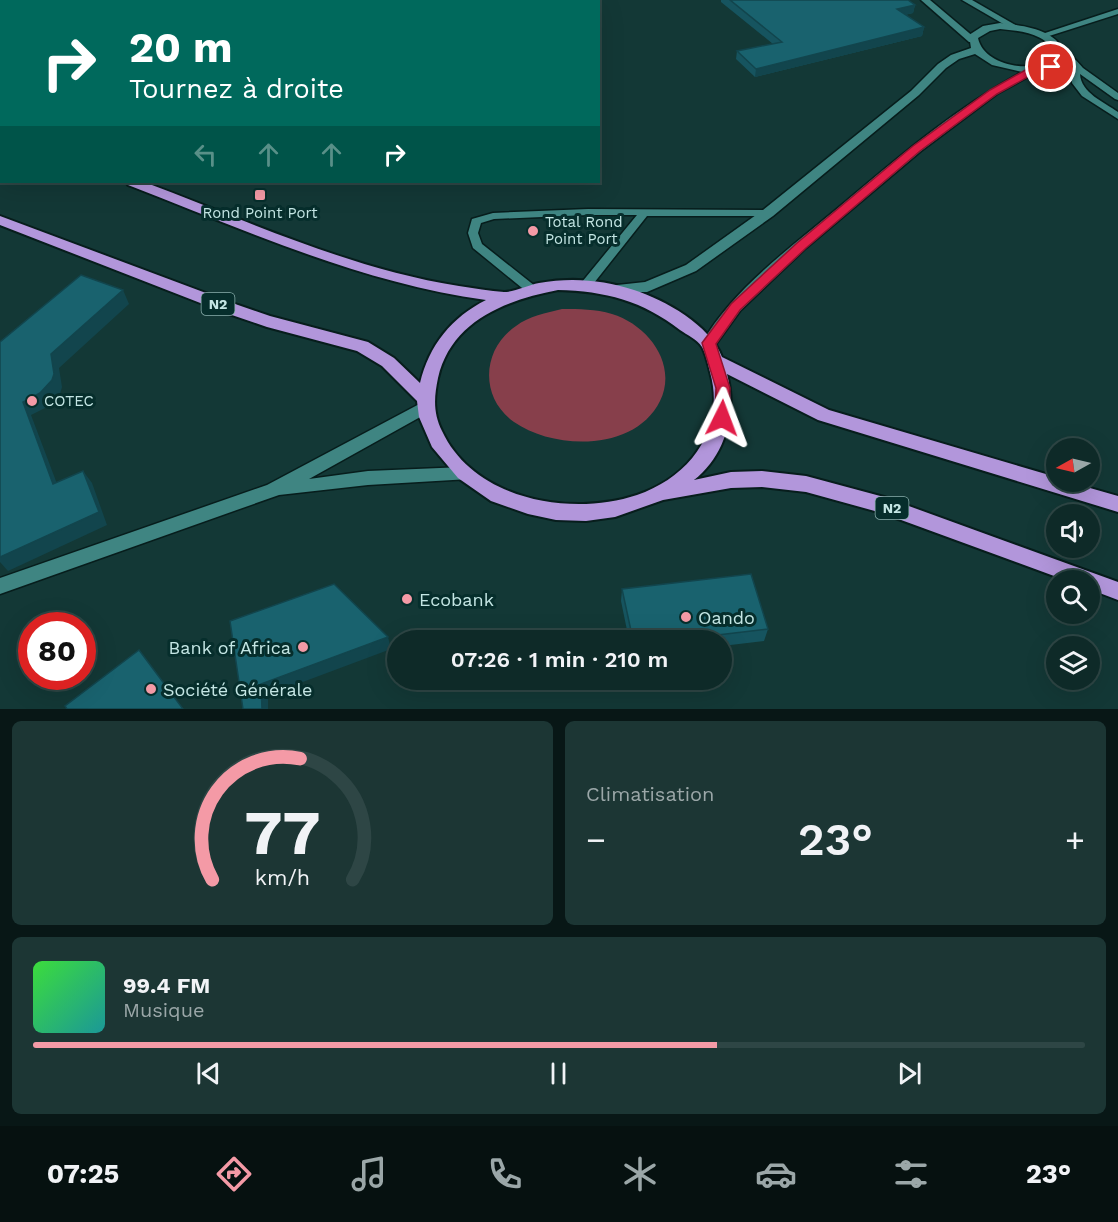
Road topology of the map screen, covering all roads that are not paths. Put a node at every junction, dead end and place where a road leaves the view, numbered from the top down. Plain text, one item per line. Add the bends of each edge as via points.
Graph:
1 (925, 0) edge
2 (966, 0) edge
3 (1118, 10) edge
4 (1015, 27) junction
5 (1043, 35) junction
6 (974, 45) junction
7 (1061, 49) junction
8 (1075, 67) junction
9 (1033, 70) junction
10 (1118, 97) edge
11 (1118, 116) edge
12 (137, 183) edge
13 (644, 213) junction
14 (768, 213) junction
15 (0, 220) edge
16 (586, 285) junction
17 (531, 289) junction
18 (613, 289) junction
19 (505, 297) junction
20 (712, 352) junction
21 (425, 403) junction
22 (464, 474) junction
23 (273, 490) junction
24 (656, 495) junction
25 (1118, 504) edge
26 (0, 586) edge
27 (1118, 591) edge

1 - 6 lane
2 - 4 lane
3 - 5 lane
4 - 5 street
4 - 6 street via 987,28 978,32
5 - 7 street
6 - 9 street via 996,63
6 - 14 street via 942,66 915,93
7 - 8 lane
7 - 9 street via 1059,62
8 - 10 lane
8 - 11 lane via 1076,83 1085,94
9 - 20 street via 993,92 917,148 801,246 735,307
12 - 19 highway via 372,269 465,294
13 - 14 lane
13 - 16 lane
13 - 17 lane via 493,216 476,221 473,234 477,246
14 - 18 street via 691,268 647,287
15 - 21 highway, N2 via 232,309 362,346 388,362
16 - 17 highway
16 - 18 highway
17 - 19 highway
18 - 20 highway via 670,312
19 - 21 highway via 479,310 440,348 429,373
20 - 24 highway, N2 via 723,388 722,418 710,448 688,474
20 - 25 highway via 824,415
21 - 22 highway, N2 via 439,445
21 - 23 street
22 - 23 street via 368,478
22 - 24 highway, N2 via 500,497 538,509 578,513 619,508
23 - 26 street
24 - 27 highway, N2 via 730,480 806,484 884,505

